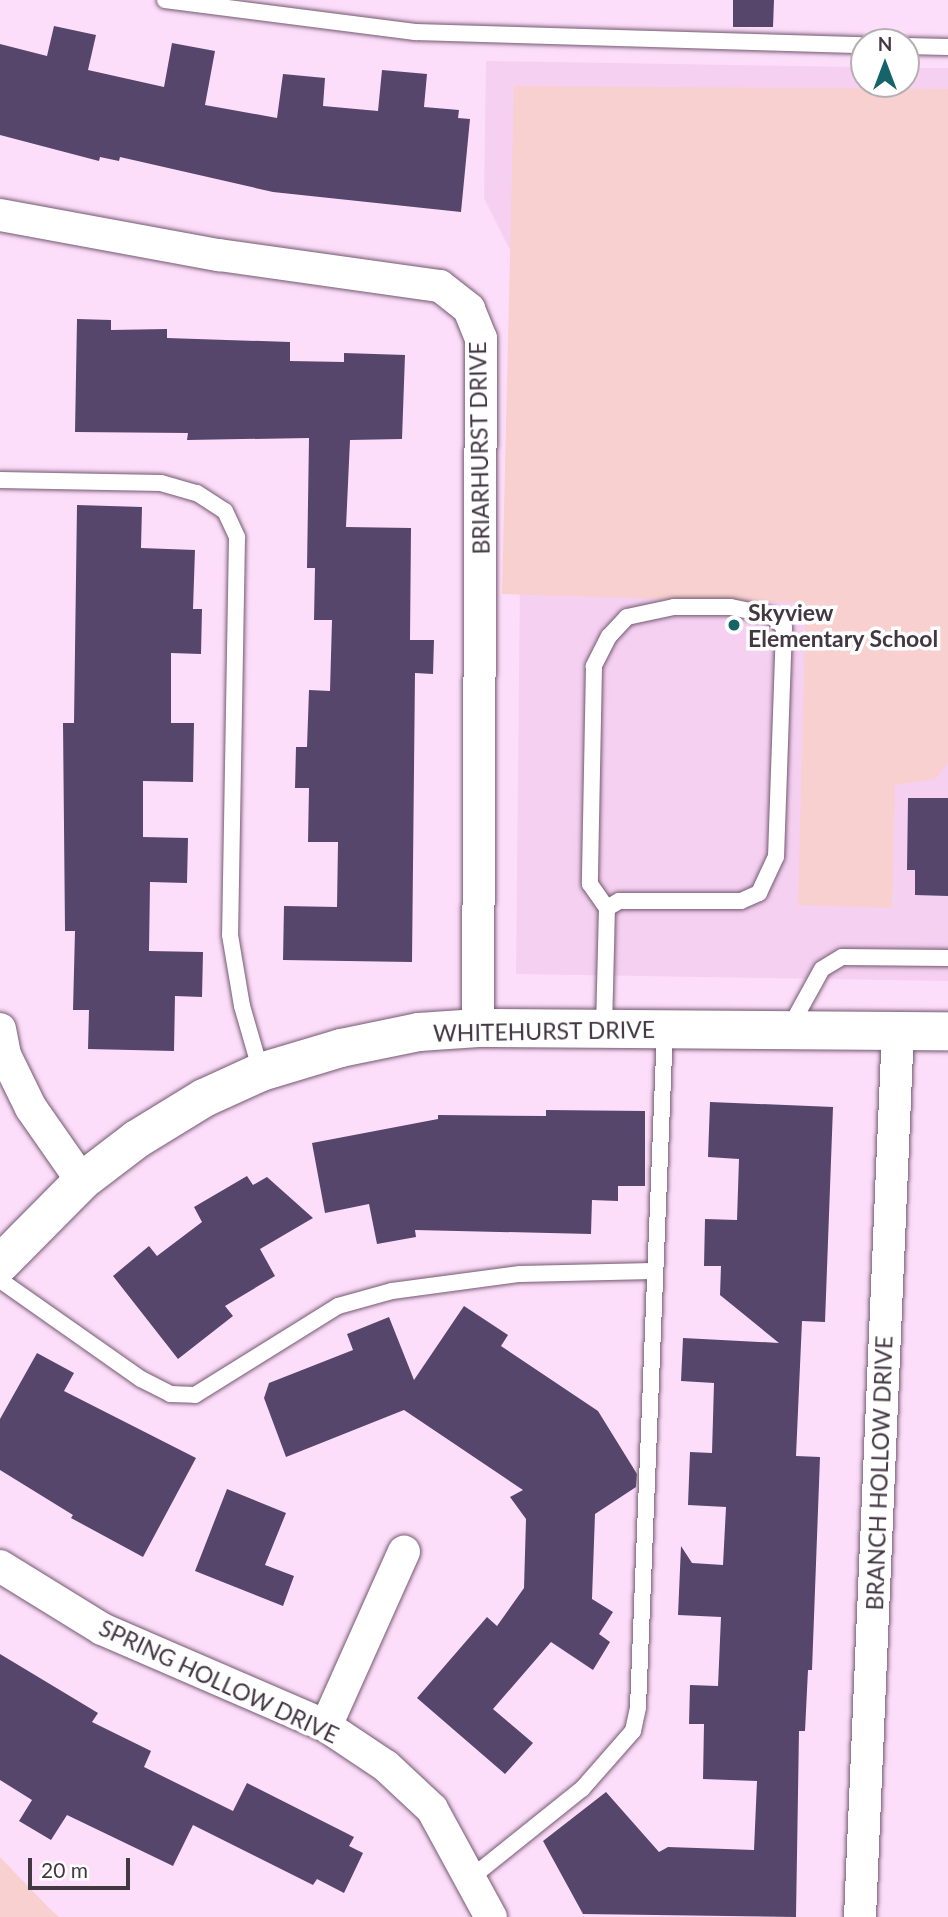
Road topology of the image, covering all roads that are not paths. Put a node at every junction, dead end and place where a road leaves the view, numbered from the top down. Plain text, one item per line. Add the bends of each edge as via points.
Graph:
1 (165, 0) edge
2 (850, 45) edge
3 (920, 46) edge
4 (948, 47) edge
5 (0, 215) edge
6 (0, 480) edge
7 (607, 908) junction
8 (948, 958) edge
9 (478, 1028) junction
10 (0, 1029) edge
11 (604, 1029) junction
12 (665, 1029) junction
13 (789, 1029) junction
14 (898, 1030) junction
15 (948, 1031) edge
16 (261, 1072) junction
17 (82, 1181) junction
18 (0, 1264) edge
19 (653, 1271) junction
20 (0, 1280) edge
21 (404, 1552) dead end
22 (0, 1566) edge
23 (326, 1726) junction
24 (472, 1877) junction
25 (491, 1917) edge
26 (860, 1917) edge

1 - 2 lane via 415,32
3 - 4 lane
5 - 9 street, BRIARHURST DRIVE via 219,255 440,286 468,309 481,338
6 - 16 lane via 161,483 197,493 225,511 237,537 230,935 242,1006
7 - 7 lane via 619,901 741,901 759,893 776,858 780,822 784,627 770,615 730,607 674,607 627,617 609,636 594,666 590,884
7 - 11 lane
8 - 13 lane via 842,957 822,969
9 - 11 street, WHITEHURST DRIVE
9 - 16 street, WHITEHURST DRIVE via 419,1032 354,1045
10 - 17 street via 5,1055 32,1108
11 - 12 street, WHITEHURST DRIVE
12 - 13 street, WHITEHURST DRIVE
12 - 19 lane
13 - 14 street, WHITEHURST DRIVE
14 - 15 street, WHITEHURST DRIVE
14 - 26 street, BRANCH HOLLOW DRIVE
16 - 17 street, WHITEHURST DRIVE via 204,1098
17 - 18 street, WHITEHURST DRIVE
19 - 20 lane via 520,1274 393,1291 338,1306 195,1395 170,1394 141,1379
19 - 24 lane via 638,1707 633,1731 582,1789
21 - 23 street
22 - 23 street, SPRING HOLLOW DRIVE via 102,1629
23 - 24 street, SPRING HOLLOW DRIVE via 386,1766 432,1809
24 - 25 street, SPRING HOLLOW DRIVE

